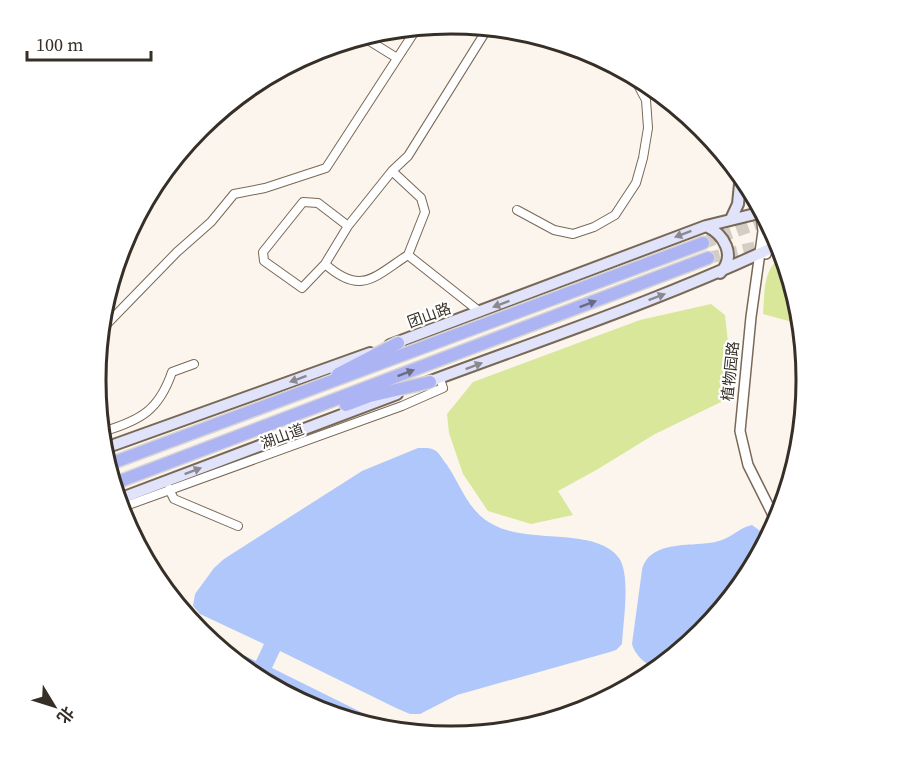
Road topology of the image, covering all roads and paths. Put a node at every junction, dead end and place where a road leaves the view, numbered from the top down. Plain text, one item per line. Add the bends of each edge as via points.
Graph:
1 (483, 36) edge
2 (411, 37) edge
3 (373, 43) edge
4 (397, 58) junction
5 (642, 92) edge
6 (392, 171) junction
7 (739, 190) edge
8 (517, 210) dead end
9 (754, 215) edge
10 (731, 219) junction
11 (348, 226) junction
12 (706, 226) junction
13 (763, 232) edge
14 (703, 243) tunnel mouth
15 (768, 243) edge
16 (770, 249) edge
17 (763, 252) junction
18 (408, 255) junction
19 (708, 258) tunnel mouth
20 (325, 264) junction
21 (720, 273) junction
22 (480, 312) junction
23 (111, 321) edge
24 (398, 342) junction
25 (195, 364) dead end
26 (435, 380) junction
27 (286, 400) junction
28 (289, 418) junction
29 (109, 429) edge
30 (112, 446) edge
31 (115, 462) edge
32 (121, 481) edge
33 (168, 486) junction
34 (126, 497) edge
35 (129, 504) edge
36 (771, 509) edge
37 (238, 526) dead end

1 - 6 street via 408,156
2 - 4 street
3 - 4 street
4 - 23 street via 326,168 234,194 211,222
5 - 8 street via 648,128 643,158 636,183 615,215 573,234 554,230
6 - 11 street
6 - 18 street via 422,198 425,212
7 - 10 main road
9 - 10 main road, 团山路
10 - 12 main road, 团山路
11 - 20 street
11 - 20 street via 318,203 303,202 263,252 264,261 302,288
12 - 21 main road via 719,233 726,245 728,260
12 -> 22 main road, 团山路
13 - 17 street, 植物园路
14 - 27 highway, 团山路
15 - 17 street
16 - 17 main road
17 - 21 main road
17 - 36 street, 植物园路 via 757,275 740,440
18 - 20 street via 366,282 349,280
18 - 22 street
28 -> 19 highway
26 -> 21 main road
22 - 24 main road, 团山路
24 - 27 highway
24 -> 30 main road, 团山路
25 - 29 street via 172,372 153,408
26 - 28 highway via 370,396 298,422
26 - 33 main road
27 - 31 highway, 团山路
28 - 32 highway
33 - 34 main road
33 - 35 street
33 - 37 street via 174,499

